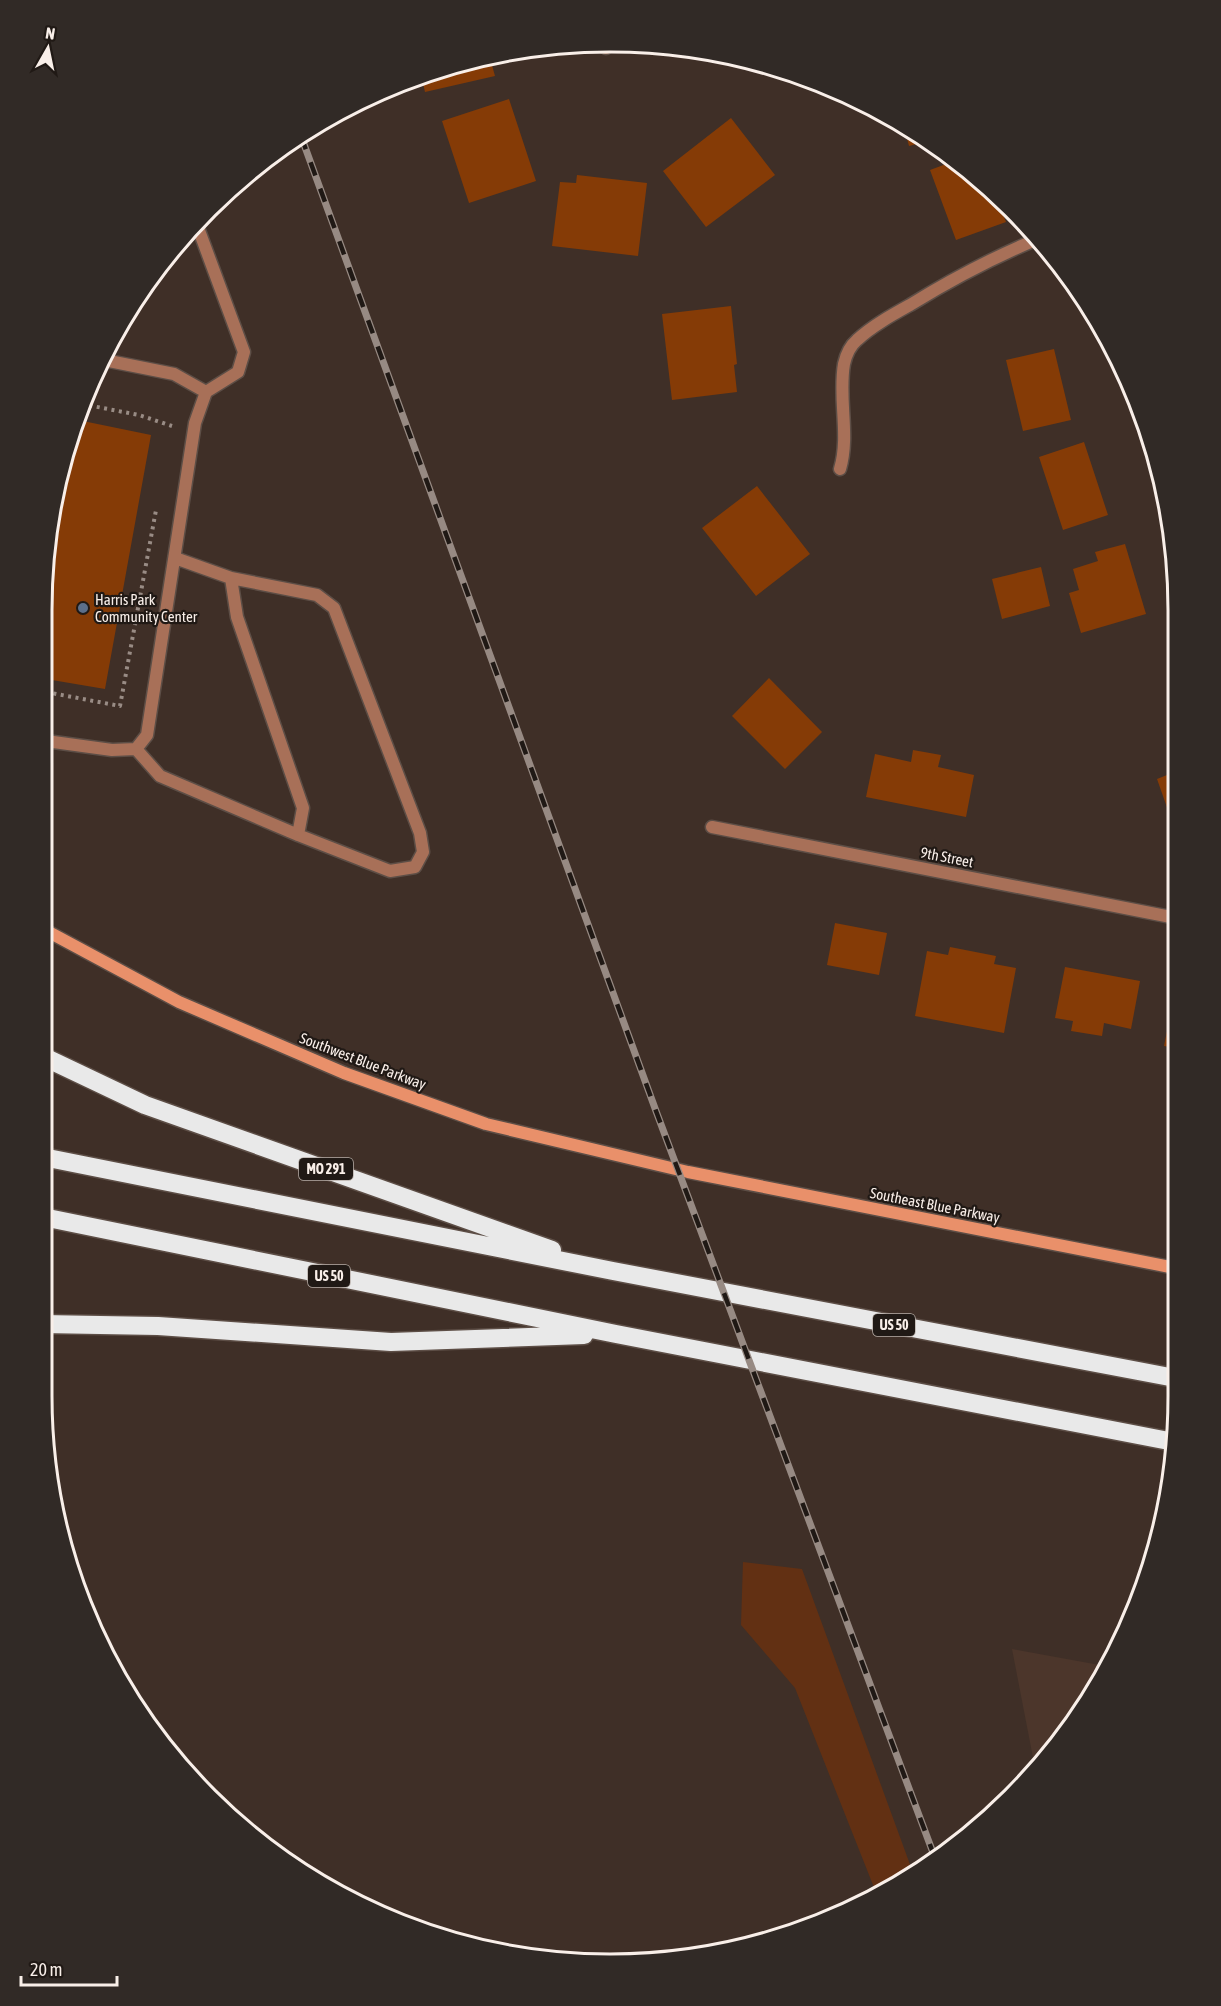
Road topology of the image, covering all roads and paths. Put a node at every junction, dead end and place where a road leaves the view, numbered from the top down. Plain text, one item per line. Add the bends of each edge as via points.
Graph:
1 (200, 233) edge
2 (1030, 243) edge
3 (111, 361) edge
4 (206, 392) junction
5 (92, 406) edge
6 (170, 438) dead end
7 (840, 469) dead end
8 (157, 507) dead end
9 (175, 558) junction
10 (231, 578) junction
11 (52, 693) edge
12 (52, 742) edge
13 (136, 749) junction
14 (712, 826) dead end
15 (298, 835) junction
16 (1168, 916) edge
17 (52, 934) edge
18 (52, 1061) edge
19 (52, 1159) edge
20 (688, 1172) joint
21 (52, 1219) edge
22 (1168, 1267) edge
23 (613, 1271) junction
24 (52, 1324) edge
25 (616, 1334) junction
26 (1168, 1377) edge
27 (1166, 1441) edge

1 - 4 street via 244,352 238,372
2 - 7 street via 960,274 855,341 844,364 844,454
3 - 4 street via 174,374
4 - 9 street via 195,423
5 - 6 path via 172,426
8 - 11 path via 120,706
9 - 10 street
9 - 13 street via 147,735
10 - 15 street via 237,617 303,808
10 - 15 street via 317,595 334,608 420,833 423,852 415,867 390,871
12 - 13 street via 112,750
13 - 15 street via 160,776
14 - 16 street, 9th Street
17 - 20 street, Southwest Blue Parkway via 179,1002 344,1073 486,1124
18 - 23 highway, MO 291 via 145,1105
19 - 23 highway, US 50
20 - 22 street, Southeast Blue Parkway
21 - 25 highway, US 50
23 - 26 highway, US 50
24 - 25 highway via 158,1326 391,1342
25 - 27 highway, US 50

